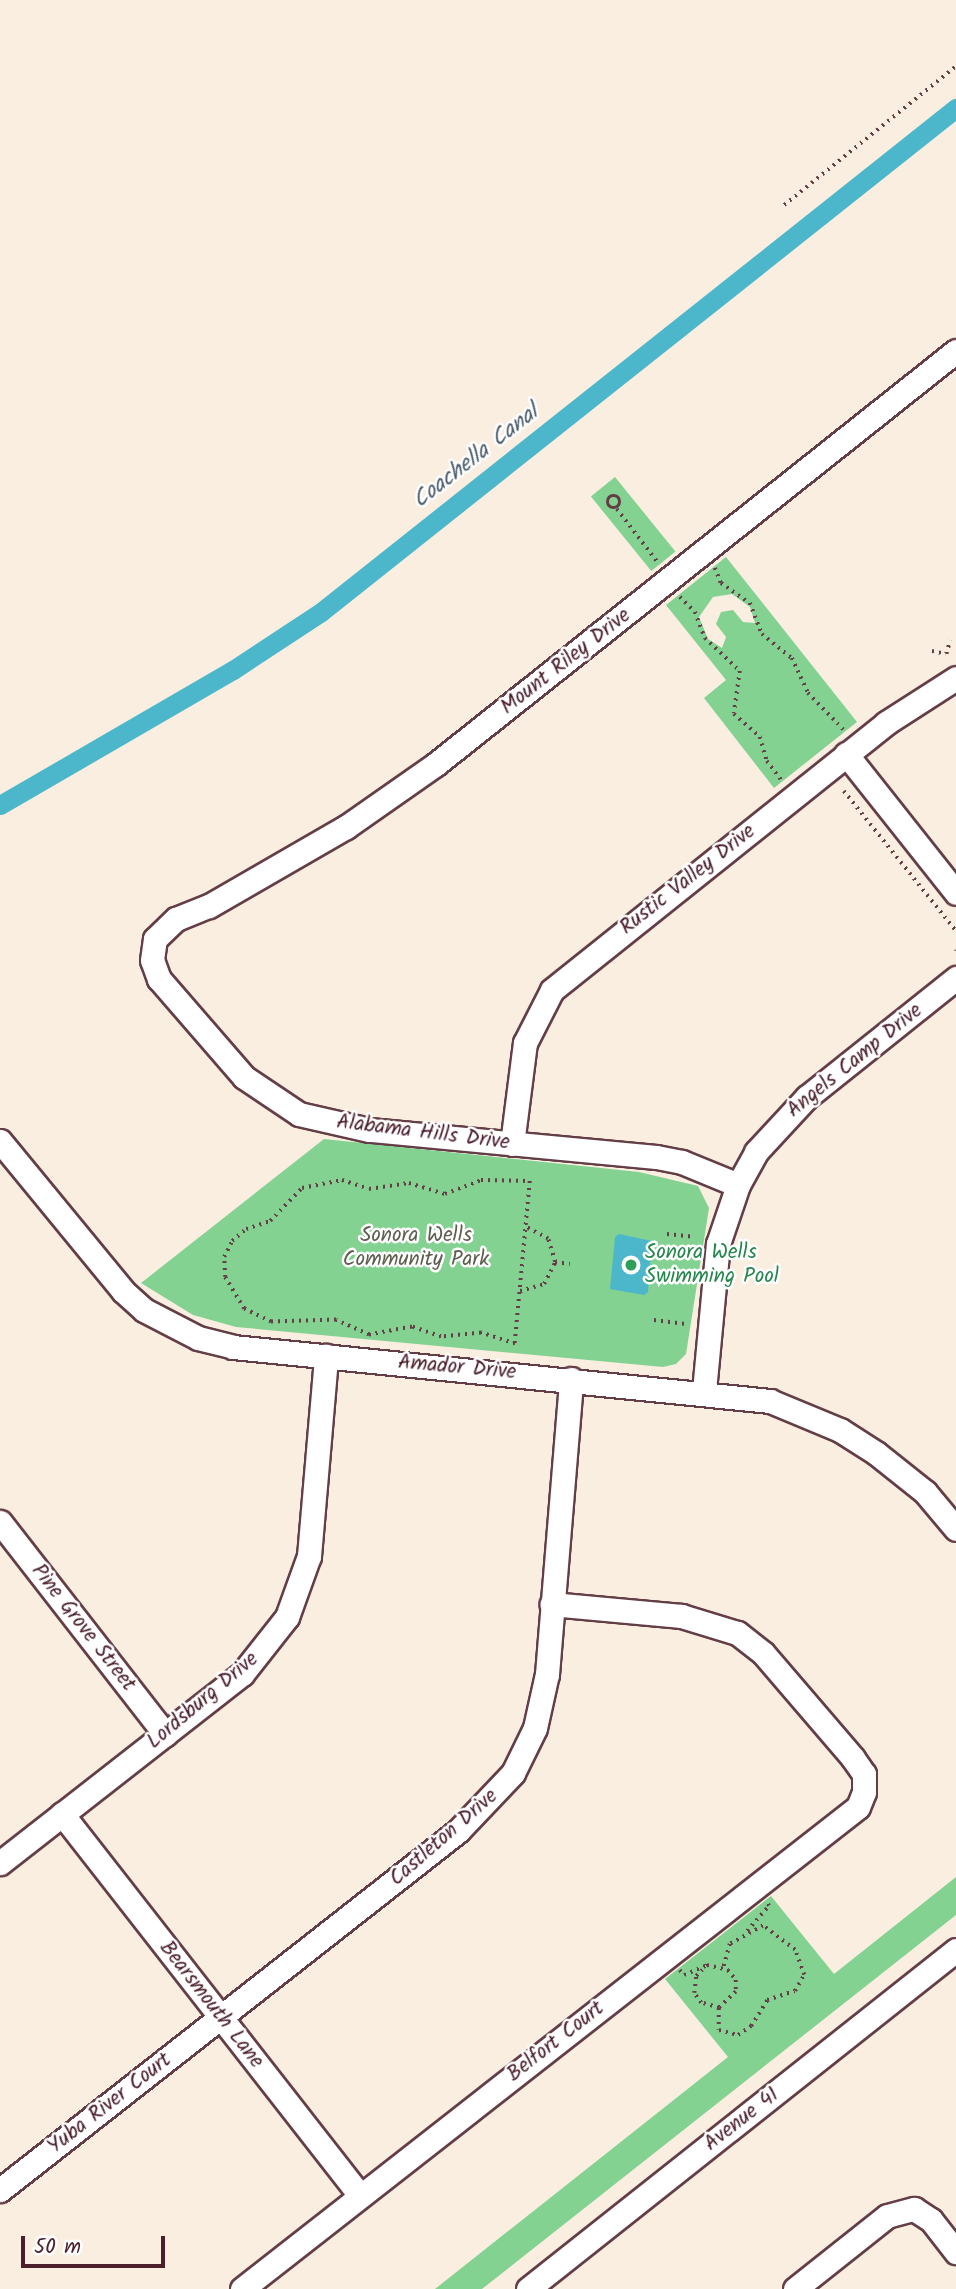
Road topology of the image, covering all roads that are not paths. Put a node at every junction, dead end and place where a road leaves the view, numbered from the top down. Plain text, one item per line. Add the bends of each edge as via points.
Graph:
1 (956, 351) edge
2 (956, 678) edge
3 (846, 743) junction
4 (956, 893) edge
5 (155, 939) joint
6 (956, 978) edge
7 (0, 1141) edge
8 (512, 1144) junction
9 (738, 1185) junction
10 (326, 1356) junction
11 (570, 1379) junction
12 (704, 1391) junction
13 (0, 1522) edge
14 (956, 1529) edge
15 (8, 1547) edge
16 (552, 1604) junction
17 (165, 1734) junction
18 (62, 1814) junction
19 (0, 1863) edge
20 (956, 1950) edge
21 (221, 2017) junction
22 (0, 2190) edge
23 (360, 2196) junction
24 (956, 2252) edge
25 (242, 2289) edge
26 (528, 2289) edge
27 (795, 2289) edge

1 - 5 street, Mount Riley Drive via 436,764 345,827 209,906 176,919
2 - 3 street, Rustic Valley Drive
3 - 4 street
3 - 8 street, Rustic Valley Drive via 552,990 525,1043
5 - 8 street, Alabama Hills Drive via 152,960 159,979 244,1077 299,1114 338,1126
6 - 9 street, Angels Camp Drive via 798,1105 756,1152
7 - 10 street, Amador Drive via 100,1268 144,1310 210,1341
8 - 9 street, Alabama Hills Drive via 656,1157
9 - 12 street, Angels Camp Drive via 713,1275
10 - 11 street, Amador Drive
10 - 17 street, Lordsburg Drive via 309,1556 300,1587 266,1649 242,1674
11 - 12 street, Amador Drive
11 - 16 street, Castleton Drive
12 - 14 street, Amador Drive via 770,1401 840,1430 910,1479
13 - 15 street, Pine Grove Street
15 - 17 street, Pine Grove Street
16 - 21 street, Castleton Drive via 542,1703 526,1750 498,1794 458,1831
16 - 23 street, Belfort Court via 681,1616 737,1633 763,1653 853,1758 864,1774 864,1792 844,1821 813,1840
17 - 18 street, Lordsburg Drive
18 - 19 street, Lordsburg Drive
18 - 21 street, Bearsmouth Lane
20 - 26 street, Avenue 41
21 - 22 street, Yuba River Court
21 - 23 street, Bearsmouth Lane
23 - 25 street, Belfort Court
24 - 27 street via 931,2220 914,2209 887,2216

